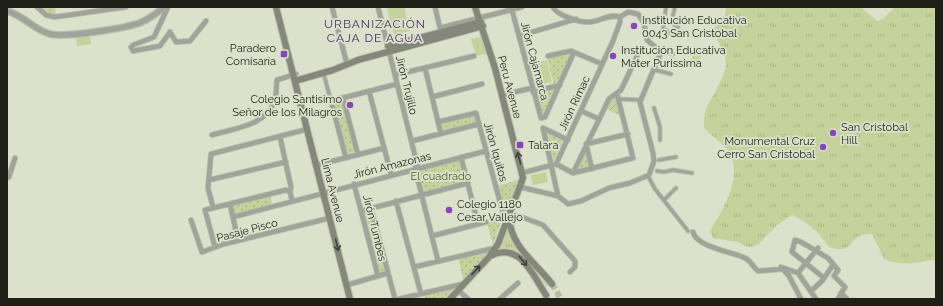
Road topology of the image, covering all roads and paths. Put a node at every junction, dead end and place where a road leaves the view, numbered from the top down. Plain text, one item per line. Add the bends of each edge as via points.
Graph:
1 (37, 7) edge
2 (126, 7) edge
3 (166, 7) edge
4 (276, 7) edge
5 (279, 7) edge
6 (332, 7) edge
7 (378, 7) edge
8 (435, 7) edge
9 (475, 7) edge
10 (522, 7) edge
11 (553, 7) edge
12 (666, 7) edge
13 (675, 7) edge
14 (512, 10) junction
15 (7, 11) edge
16 (620, 17) junction
17 (576, 19) junction
18 (206, 21) dead end
19 (481, 22) junction
20 (678, 27) dead end
21 (669, 33) dead end
22 (519, 36) junction
23 (388, 48) junction
24 (641, 48) dead end
25 (574, 52) junction
26 (661, 52) junction
27 (673, 54) dead end
28 (474, 56) dead end
29 (548, 56) dead end
30 (347, 64) junction
31 (602, 64) junction
32 (425, 68) junction
33 (655, 70) junction
34 (671, 74) dead end
35 (324, 75) dead end
36 (395, 75) junction
37 (296, 79) junction
38 (397, 84) junction
39 (482, 84) dead end
40 (560, 85) junction
41 (532, 90) junction
42 (369, 91) junction
43 (502, 95) junction
44 (618, 96) junction
45 (432, 97) junction
46 (343, 98) junction
47 (640, 100) junction
48 (331, 101) junction
49 (654, 108) dead end
50 (581, 110) junction
51 (599, 119) junction
52 (438, 122) junction
53 (479, 124) junction
54 (308, 129) junction
55 (441, 134) junction
56 (628, 134) junction
57 (212, 135) dead end
58 (280, 137) junction
59 (568, 140) junction
60 (660, 140) dead end
61 (412, 141) junction
62 (586, 144) junction
63 (384, 148) junction
64 (486, 150) junction
65 (358, 155) junction
66 (461, 157) junction
67 (676, 157) dead end
68 (15, 158) dead end
69 (346, 158) junction
70 (659, 160) dead end
71 (286, 162) junction
72 (317, 165) junction
73 (554, 165) junction
74 (417, 168) junction
75 (592, 169) junction
76 (657, 171) dead end
77 (522, 172) junction
78 (573, 173) junction
79 (692, 173) dead end
80 (391, 174) junction
81 (648, 176) junction
82 (8, 178) edge
83 (209, 180) junction
84 (468, 183) junction
85 (354, 184) junction
86 (520, 187) junction
87 (676, 188) dead end
88 (290, 192) junction
89 (324, 192) junction
90 (422, 195) junction
91 (558, 196) junction
92 (292, 200) junction
93 (664, 200) junction
94 (396, 202) junction
95 (230, 204) junction
96 (213, 207) junction
97 (371, 208) junction
98 (361, 211) junction
99 (509, 216) junction
100 (233, 217) junction
101 (330, 218) junction
102 (191, 220) dead end
103 (486, 222) dead end
104 (478, 224) junction
105 (688, 231) dead end
106 (693, 232) dead end
107 (432, 236) junction
108 (238, 240) junction
109 (215, 247) junction
110 (495, 248) junction
111 (817, 250) junction
112 (489, 256) junction
113 (438, 261) junction
114 (807, 264) junction
115 (833, 265) junction
116 (414, 267) junction
117 (783, 269) junction
118 (570, 272) dead end
119 (388, 274) junction
120 (798, 274) junction
121 (378, 276) junction
122 (824, 278) junction
123 (518, 283) dead end
124 (463, 284) junction
125 (552, 284) tunnel mouth
126 (346, 285) junction
127 (458, 290) junction
128 (811, 291) junction
129 (842, 293) junction
130 (421, 294) junction
131 (546, 295) dead end
132 (350, 299) edge
133 (395, 299) edge
134 (398, 299) edge
135 (450, 299) edge
136 (468, 299) edge
137 (500, 299) edge
138 (801, 299) edge
139 (816, 299) edge
140 (838, 299) edge
141 (847, 299) edge

1 - 2 street via 46,15 55,17
3 - 15 street via 147,20 133,25 62,35 49,34 21,16
3 - 18 street via 154,37 133,45 132,51 160,46 170,32 176,42 190,41
4 - 37 main road, Lima Avenue
5 - 37 main road, Lima Avenue
6 - 30 street
7 - 23 street, Jirón Trujillo
8 - 19 street via 440,28
9 - 19 main road, Peru Avenue
10 - 14 street
11 - 17 street via 556,12
12 - 21 street via 663,29
13 - 20 street via 672,20 675,20 673,24
14 - 19 street
14 - 22 street, Jirón Cajamarca
16 - 17 street via 588,22
16 - 26 street via 628,12 638,14 644,23 648,41
16 - 31 street, Jirón Rimac
17 - 22 street
19 - 23 main road
19 - 43 main road, Peru Avenue
22 - 41 street, Jirón Cajamarca
23 - 30 main road
23 - 36 street, Jirón Trujillo
24 - 44 street
25 - 29 street
25 - 31 street
25 - 40 street
26 - 27 street
26 - 33 street
28 - 32 street
30 - 37 main road
31 - 50 street, Jirón Rimac
32 - 36 street
32 - 45 street
33 - 34 street
33 - 47 street
35 - 48 street
36 - 38 street, Jirón Trujillo
37 - 54 main road, Lima Avenue
37 - 57 street via 277,80 275,99 260,121
38 - 42 street
38 - 61 street, Jirón Trujillo
39 - 45 street
40 - 41 street
40 - 41 street, Jirón Cajamarca via 545,116 540,117
41 - 43 street
42 - 46 street
42 - 63 street
77 -> 43 main road, Peru Avenue
44 - 47 street
44 - 51 street via 609,99
44 - 56 street
45 - 52 street
46 - 48 street
46 - 65 street
47 - 81 street via 654,161
48 - 69 street
49 - 60 street via 660,127
50 - 51 street
50 - 59 street, Jirón Rimac
51 - 62 street
52 - 53 street, Jirón Iquitos via 476,113
52 - 55 street
53 - 55 street
53 - 64 street, Jirón Iquitos
54 - 58 street
54 - 72 main road, Lima Avenue
55 - 61 street
56 - 62 street
56 - 75 street via 632,160
58 - 71 street
58 - 83 street via 211,154
59 - 73 street, Jirón Rimac
59 - 73 street via 543,128
61 - 74 street, Jirón Trujillo
62 - 75 street
62 - 78 street
63 - 65 street
63 - 80 street
64 - 66 street, Jirón Amazonas
64 - 99 street, Jirón Iquitos via 503,213
65 - 69 street
66 - 74 street, Jirón Amazonas
66 - 84 street
67 - 70 street
68 - 82 street
69 - 72 street
71 - 83 street
71 - 88 street via 292,187
72 - 89 main road, Lima Avenue
73 - 77 street
73 - 78 street
73 - 91 street
74 - 80 street, Jirón Amazonas
74 - 90 street, Jirón Trujillo
75 - 78 street
76 - 79 street
77 - 86 main road
80 - 85 street, Jirón Amazonas
81 - 91 street via 572,203 565,202
81 - 93 street
83 - 96 street via 208,188
84 - 90 street
84 - 104 street
85 - 89 street, Jirón Amazonas
85 - 98 street, Jirón Tumbes
86 - 91 street
86 - 99 main road
87 - 93 street
88 - 92 street
88 - 95 street via 286,190
89 - 92 street, Jirón Amazonas
89 - 101 main road, Lima Avenue
90 - 94 street
90 - 107 street, Jirón Trujillo
92 - 100 street, Jirón Amazonas
93 - 105 street
94 - 97 street
94 - 116 street
95 - 96 street
95 - 100 street
96 - 109 street via 205,210
97 - 98 street
97 - 119 street
98 - 121 street, Jirón Tumbes
99 - 110 main road
99 - 118 street via 519,216 543,225 575,261 575,267
99 - 125 main road via 516,242
100 - 108 street
101 - 108 street, Pasaje Pisco
101 -> 126 main road, Lima Avenue
102 - 109 street, Pasaje Pisco via 201,252
103 - 104 street
104 - 107 street
106 - 117 street via 697,240 747,259 758,271
107 - 113 street, Jirón Trujillo
108 - 109 street, Pasaje Pisco
110 - 112 main road
110 - 113 street
111 - 114 street
111 - 114 street via 795,240 792,252
111 - 115 street
124 -> 112 main road
112 -> 131 main road via 500,252 513,252 523,261
113 - 116 street
114 - 120 street
114 - 122 street
115 - 122 street
115 - 129 street via 838,270 834,276 845,287
116 - 130 street
117 - 120 street via 781,266
117 - 138 street
119 - 121 street
119 - 133 street
120 - 128 street
121 - 126 street
122 - 128 street
123 - 137 street
124 - 127 main road
124 - 130 street
126 - 132 main road, Lima Avenue
127 - 135 main road
127 - 136 street
128 - 139 street
129 - 140 street
129 - 141 street
130 - 134 street

